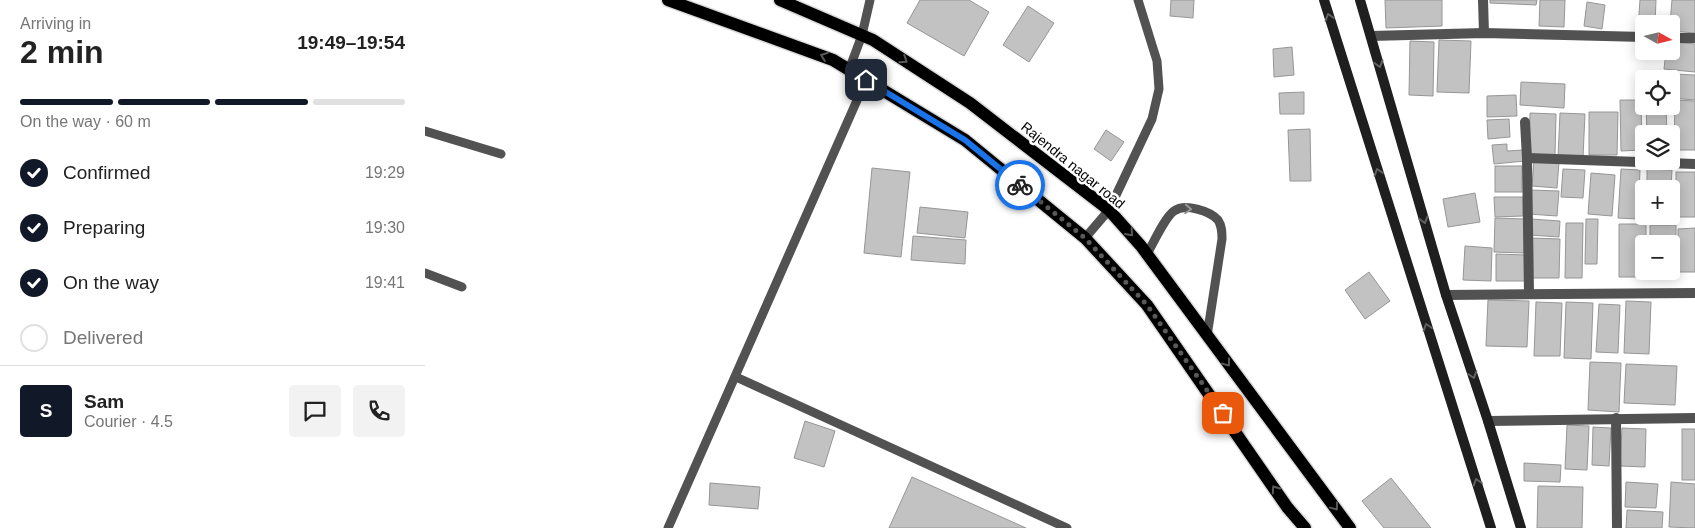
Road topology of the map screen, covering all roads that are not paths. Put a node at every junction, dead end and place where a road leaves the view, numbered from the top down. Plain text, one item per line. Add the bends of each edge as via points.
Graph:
1 (668, 0) edge
2 (780, 0) edge
3 (870, 0) edge
4 (1138, 0) edge
5 (1324, 0) edge
6 (1360, 0) edge
7 (1483, 0) edge
8 (1484, 33) junction
9 (862, 35) junction
10 (1371, 36) junction
11 (1635, 37) edge
12 (1680, 38) edge
13 (1695, 38) edge
14 (849, 70) junction
15 (866, 80) junction
16 (1525, 122) dead end
17 (425, 131) edge
18 (501, 154) dead end
19 (1527, 158) junction
20 (1695, 164) edge
21 (1109, 210) junction
22 (1085, 238) junction
23 (1147, 254) junction
24 (425, 273) edge
25 (462, 287) dead end
26 (1695, 293) edge
27 (1529, 294) junction
28 (1446, 295) junction
29 (1207, 336) junction
30 (736, 377) junction
31 (1616, 418) junction
32 (1695, 418) edge
33 (1488, 421) junction
34 (668, 528) edge
35 (1067, 528) edge
36 (1305, 528) edge
37 (1350, 528) edge
38 (1491, 528) edge
39 (1521, 528) edge
40 (1617, 528) edge

14 -> 1 main road via 833,60
2 - 9 main road, Rajendra nagar road
3 - 9 lane
4 - 21 lane via 1157,61 1159,89 1152,119
38 -> 5 street
6 - 10 street
7 - 8 street
8 - 10 street
8 - 11 street
9 - 14 lane
9 -> 21 main road, Rajendra nagar road via 970,102
10 -> 28 street
12 - 13 street
14 - 15 main road
15 - 22 main road via 965,140
15 - 30 lane
16 - 19 street
17 - 18 lane
19 - 20 street
19 - 27 street
21 - 22 lane
21 -> 23 main road, Rajendra nagar road
36 -> 22 main road via 1147,305
23 - 29 main road, Rajendra nagar road
23 -> 29 lane via 1169,216 1177,209 1209,213 1219,222 1222,239
24 - 25 lane
26 - 27 street
27 - 28 street
28 -> 33 street
29 -> 37 main road, Rajendra nagar road
30 - 34 lane
30 - 35 lane
31 - 32 street
31 - 33 street
31 - 40 street
33 - 39 street

